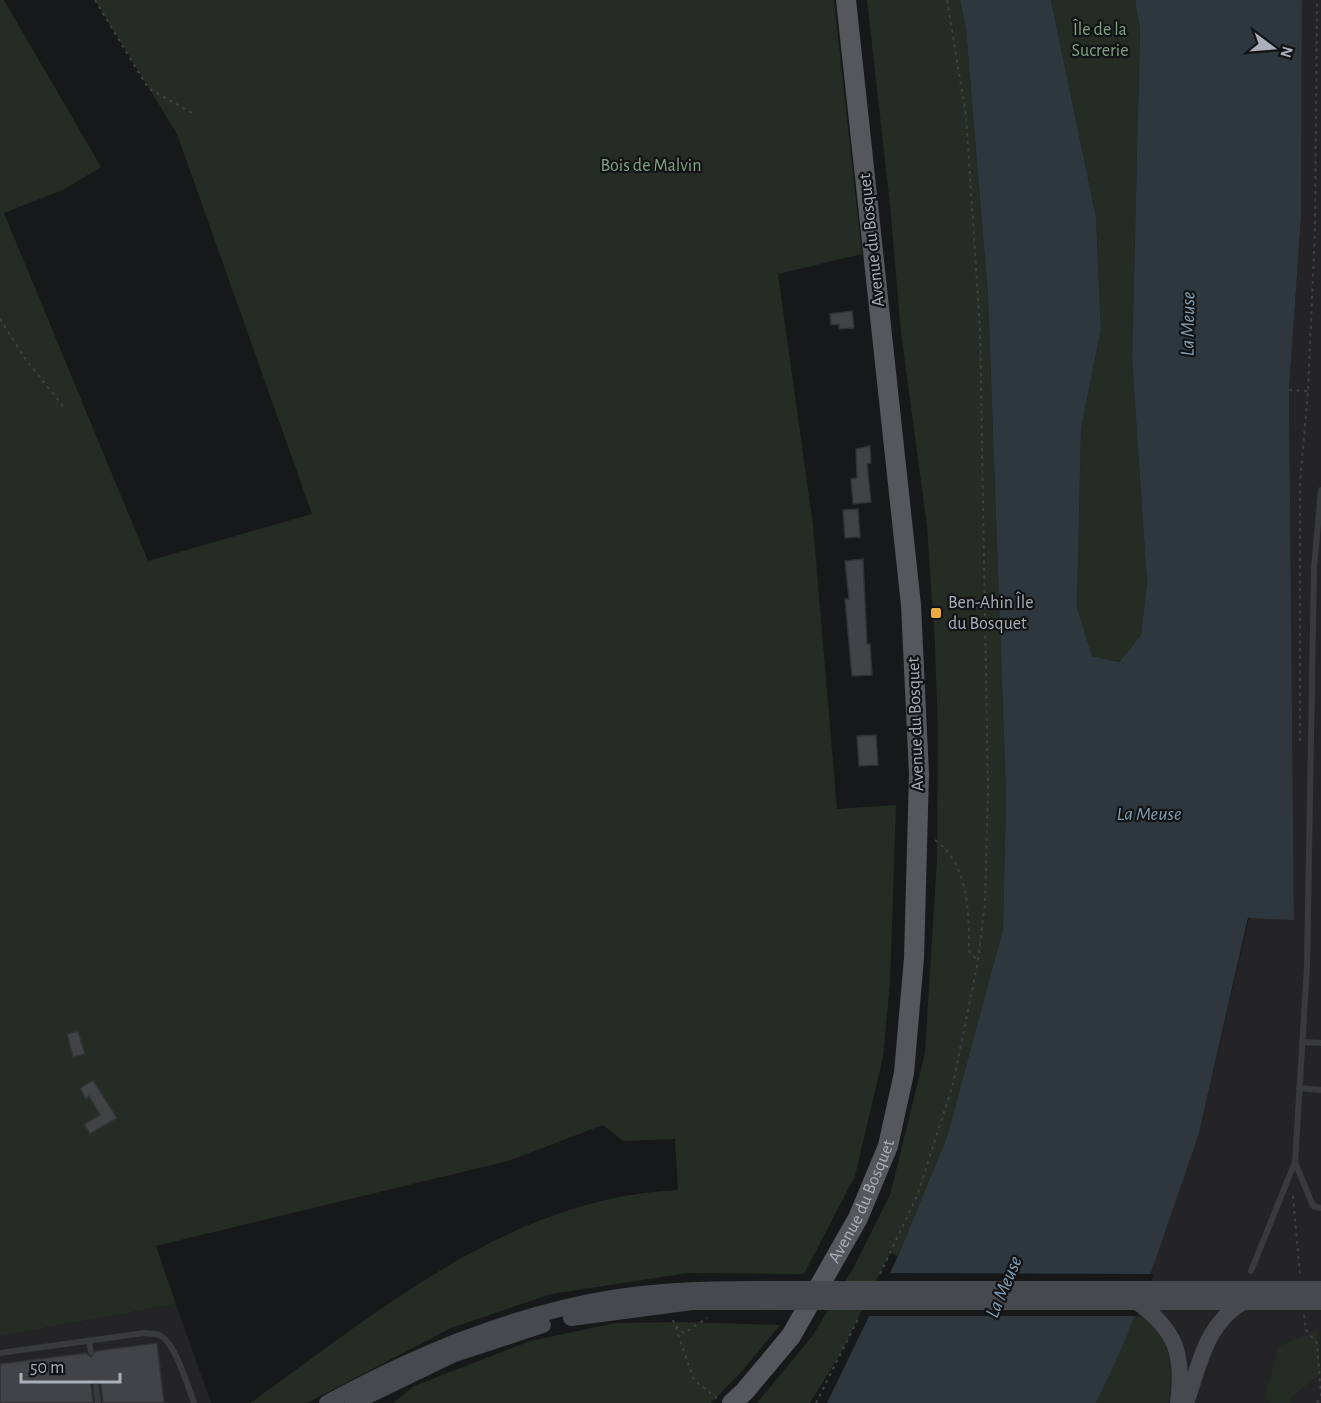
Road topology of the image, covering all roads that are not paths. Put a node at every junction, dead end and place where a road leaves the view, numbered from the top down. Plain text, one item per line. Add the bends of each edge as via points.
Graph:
1 (846, 0) edge
2 (1321, 490) edge
3 (1302, 1042) junction
4 (1321, 1043) edge
5 (1299, 1088) junction
6 (1321, 1090) edge
7 (1295, 1162) junction
8 (1321, 1208) edge
9 (1251, 1271) dead end
10 (1198, 1288) junction
11 (1321, 1289) edge
12 (770, 1295) junction
13 (1137, 1302) junction
14 (1184, 1302) junction
15 (1243, 1302) junction
16 (1321, 1302) edge
17 (1169, 1330) junction
18 (89, 1341) junction
19 (91, 1352) dead end
20 (0, 1353) edge
21 (406, 1375) junction
22 (96, 1386) dead end
23 (98, 1403) edge
24 (194, 1403) edge
25 (327, 1403) edge
26 (353, 1403) edge
27 (381, 1403) edge
28 (732, 1403) edge
29 (1178, 1403) edge
30 (1186, 1403) edge

1 - 28 main road, Avenue du Bosquet via 911,605 919,774 914,958 904,1073 888,1146 858,1218 791,1336
2 - 3 lane via 1314,568 1307,967
3 - 4 lane
3 - 5 lane
5 - 6 lane
5 - 7 lane
7 - 8 lane via 1313,1206
7 - 9 lane
10 - 11 main road, bridge
10 - 12 main road, bridge
10 - 14 main road, bridge
12 - 13 main road, bridge
12 - 21 main road via 575,1317 473,1348
12 - 25 main road via 693,1289 610,1298 511,1322 447,1343
13 - 14 main road, bridge
13 - 17 main road
14 - 15 main road, bridge
14 - 17 main road
15 - 16 main road, bridge
15 - 30 main road, bridge via 1212,1330
17 - 29 main road via 1182,1371
18 - 19 lane
18 - 20 lane
18 - 24 lane via 144,1333 159,1335 169,1343
21 - 26 main road
21 - 27 main road
22 - 23 lane

